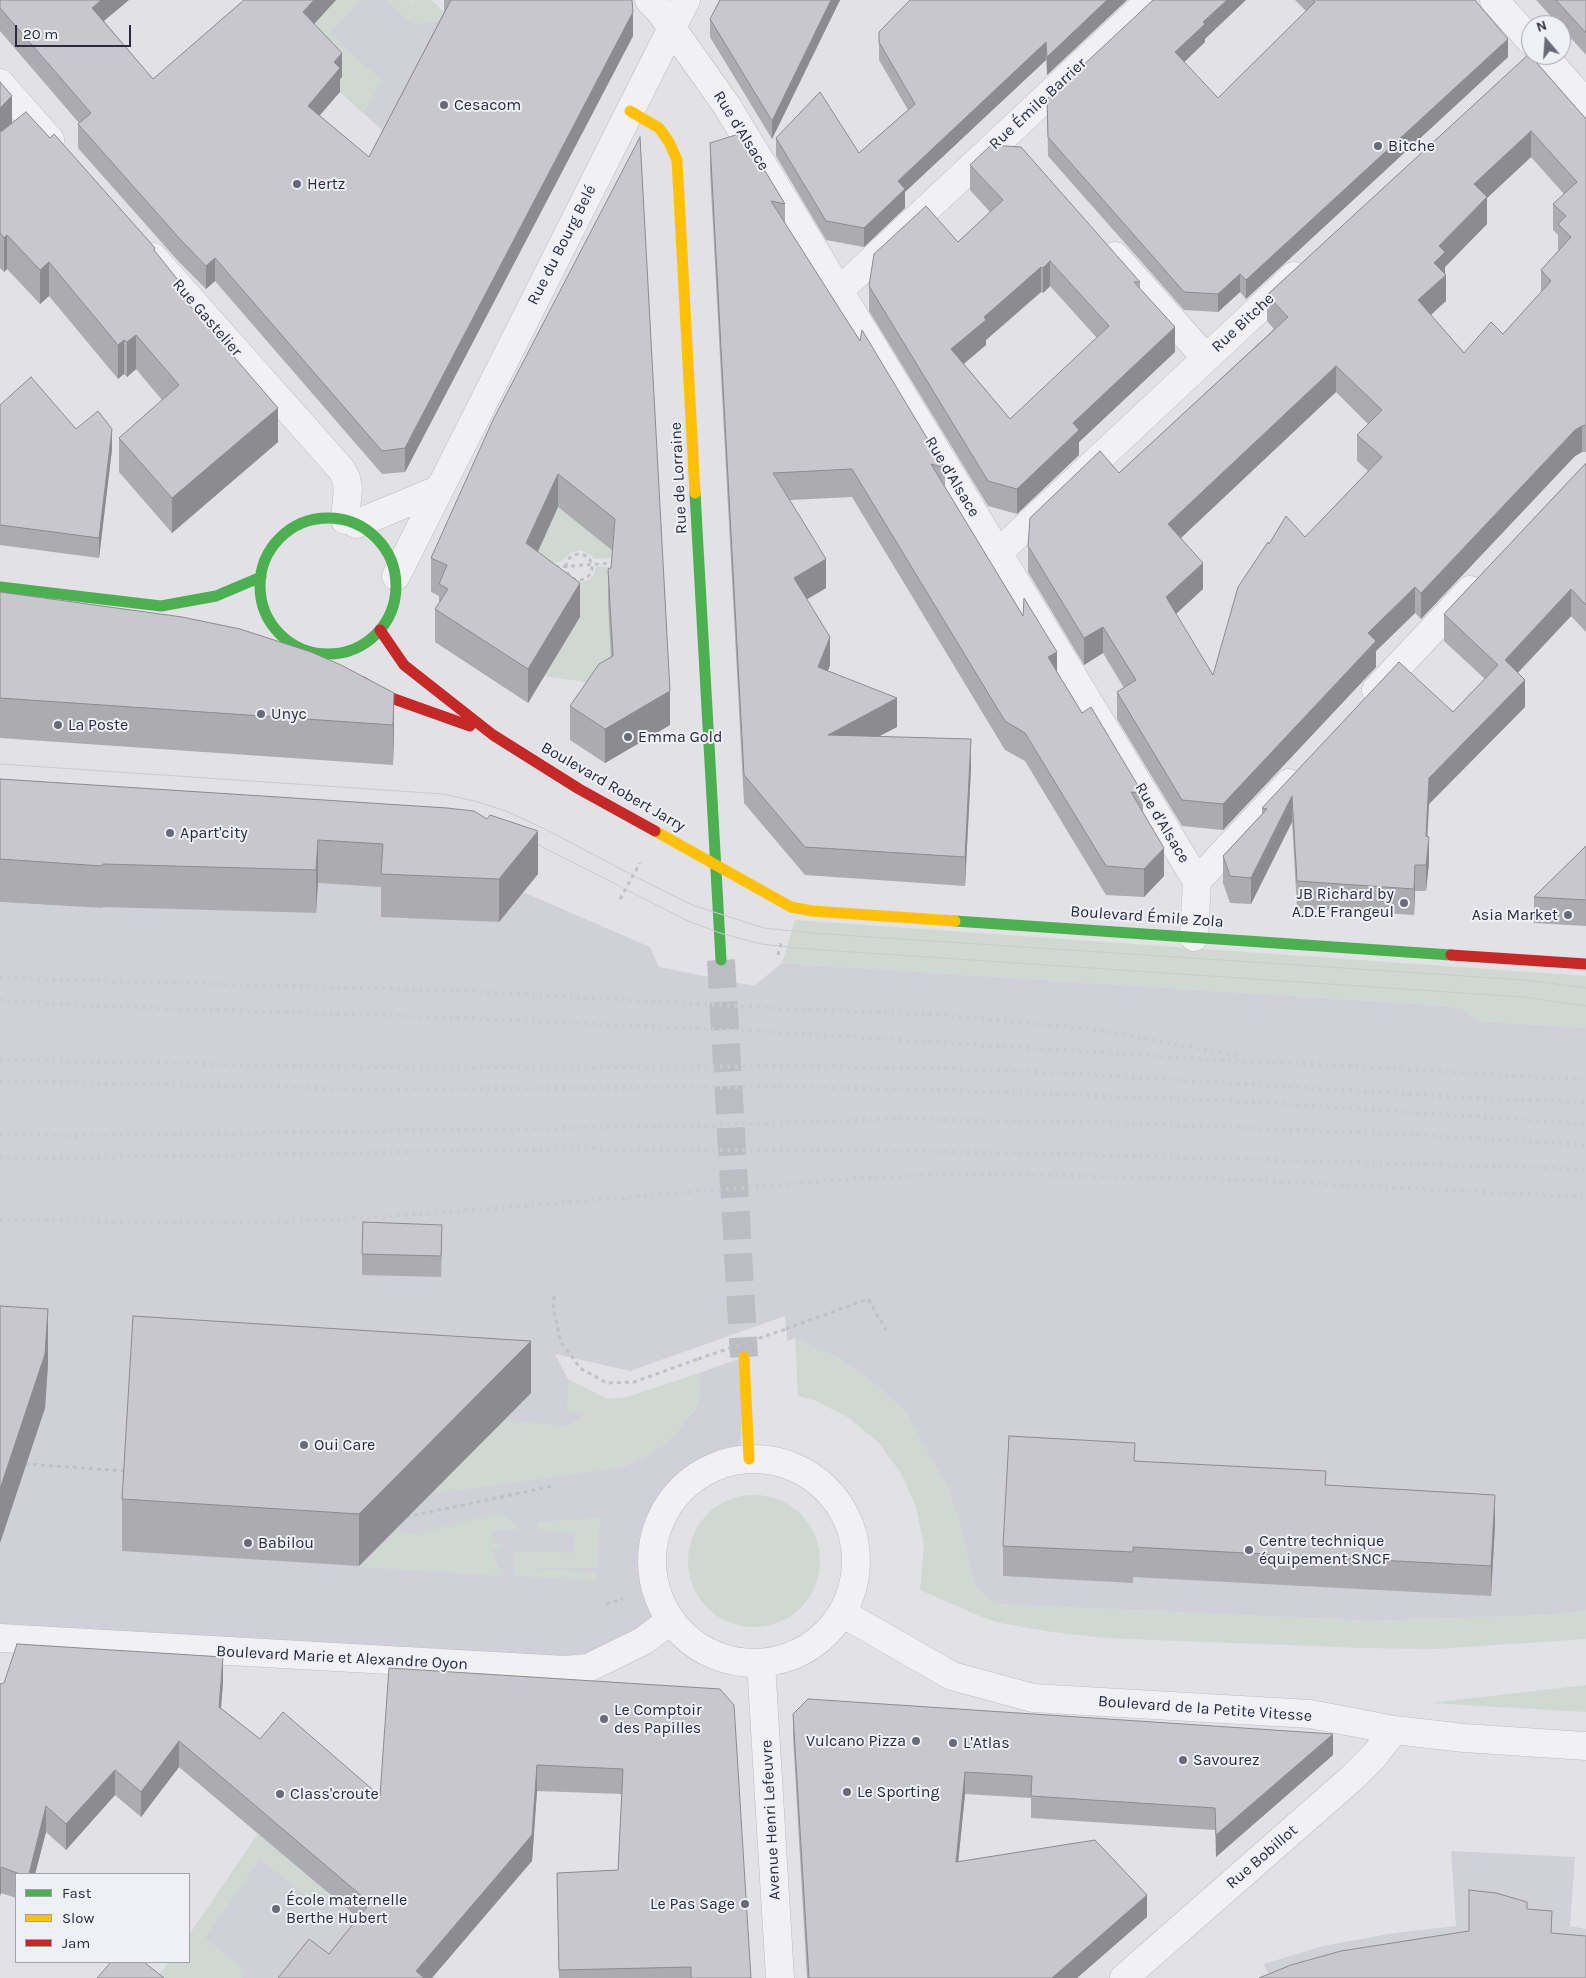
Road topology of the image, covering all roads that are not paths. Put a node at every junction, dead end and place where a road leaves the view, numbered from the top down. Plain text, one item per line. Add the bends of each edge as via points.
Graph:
1 (649, 0) edge
2 (686, 0) edge
3 (1150, 0) edge
4 (1494, 0) edge
5 (672, 28) junction
6 (1521, 30) edge
7 (1540, 65) edge
8 (0, 83) edge
9 (1586, 103) edge
10 (630, 111) junction
11 (68, 161) edge
12 (1100, 239) edge
13 (139, 241) edge
14 (1311, 260) edge
15 (839, 291) junction
16 (1205, 358) junction
17 (438, 490) junction
18 (351, 522) junction
19 (998, 553) junction
20 (1485, 574) edge
21 (396, 576) junction
22 (261, 577) junction
23 (0, 586) edge
24 (161, 606) junction
25 (178, 615) edge
26 (380, 630) junction
27 (266, 637) edge
28 (286, 639) junction
29 (317, 653) junction
30 (334, 664) edge
31 (350, 674) edge
32 (1357, 711) edge
33 (493, 735) junction
34 (1303, 768) edge
35 (716, 866) junction
36 (1197, 881) junction
37 (1194, 937) junction
38 (722, 960) tunnel mouth
39 (1586, 964) edge
40 (744, 1357) tunnel mouth
41 (749, 1459) junction
42 (842, 1613) junction
43 (671, 1620) junction
44 (0, 1638) edge
45 (761, 1663) junction
46 (1394, 1730) junction
47 (1586, 1746) edge
48 (780, 1978) edge
49 (1124, 1978) edge

1 - 5 street, Rue d'Alsace
2 - 5 street, Rue du Bourg Belé
3 - 15 street, Rue Émile Barrier via 1015,142
4 - 6 street
5 - 10 street, Rue du Bourg Belé
5 - 15 street, Rue d'Alsace via 727,106
7 - 9 street
8 - 11 street
10 - 17 street, Rue du Bourg Belé
10 - 35 main road, Rue de Lorraine via 659,128 670,142 677,160
12 - 16 street
13 - 18 street, Rue Gastelier via 340,469 346,478
14 - 16 street, Rue Bitche
15 - 19 street, Rue d'Alsace
16 - 19 street, Rue Bitche
17 - 18 street
17 - 21 street, Rue du Bourg Belé
18 - 21 main road via 383,545
18 - 22 main road via 323,518 290,530 268,555
19 - 36 street, Rue d'Alsace
20 - 32 street
21 - 26 main road via 392,610
22 - 24 main road via 216,596
22 - 28 main road via 265,611
23 - 24 main road
24 - 25 main road
26 - 29 main road via 351,649
26 - 33 main road, Boulevard Robert Jarry via 404,665
27 - 28 main road
28 - 29 main road
29 - 30 main road
31 - 33 main road, Boulevard Robert Jarry via 384,695
33 - 35 main road, Boulevard Robert Jarry via 579,789
34 - 36 street
35 - 37 main road, Boulevard Émile Zola via 791,907 812,911
35 - 38 main road, Rue de Lorraine
36 - 37 street, Rue d'Alsace
37 - 39 main road, Boulevard Émile Zola
40 - 41 main road
41 - 42 street via 775,1461 799,1469 824,1486 840,1506 852,1531 856,1558 854,1584
41 - 43 street via 726,1463 698,1476 664,1513 654,1540 652,1571 657,1592
42 - 45 street via 828,1632 810,1647 785,1658
42 - 46 street, Boulevard de la Petite Vitesse via 952,1676 1033,1698 1310,1714
43 - 44 street, Boulevard Marie et Alexandre Oyon via 643,1641 588,1668 564,1670
43 - 45 street via 681,1632 708,1652 733,1661
45 - 48 street, Avenue Henri Lefeuvre
46 - 47 street, Boulevard de la Petite Vitesse
46 - 49 street, Rue Bobillot via 1352,1778

